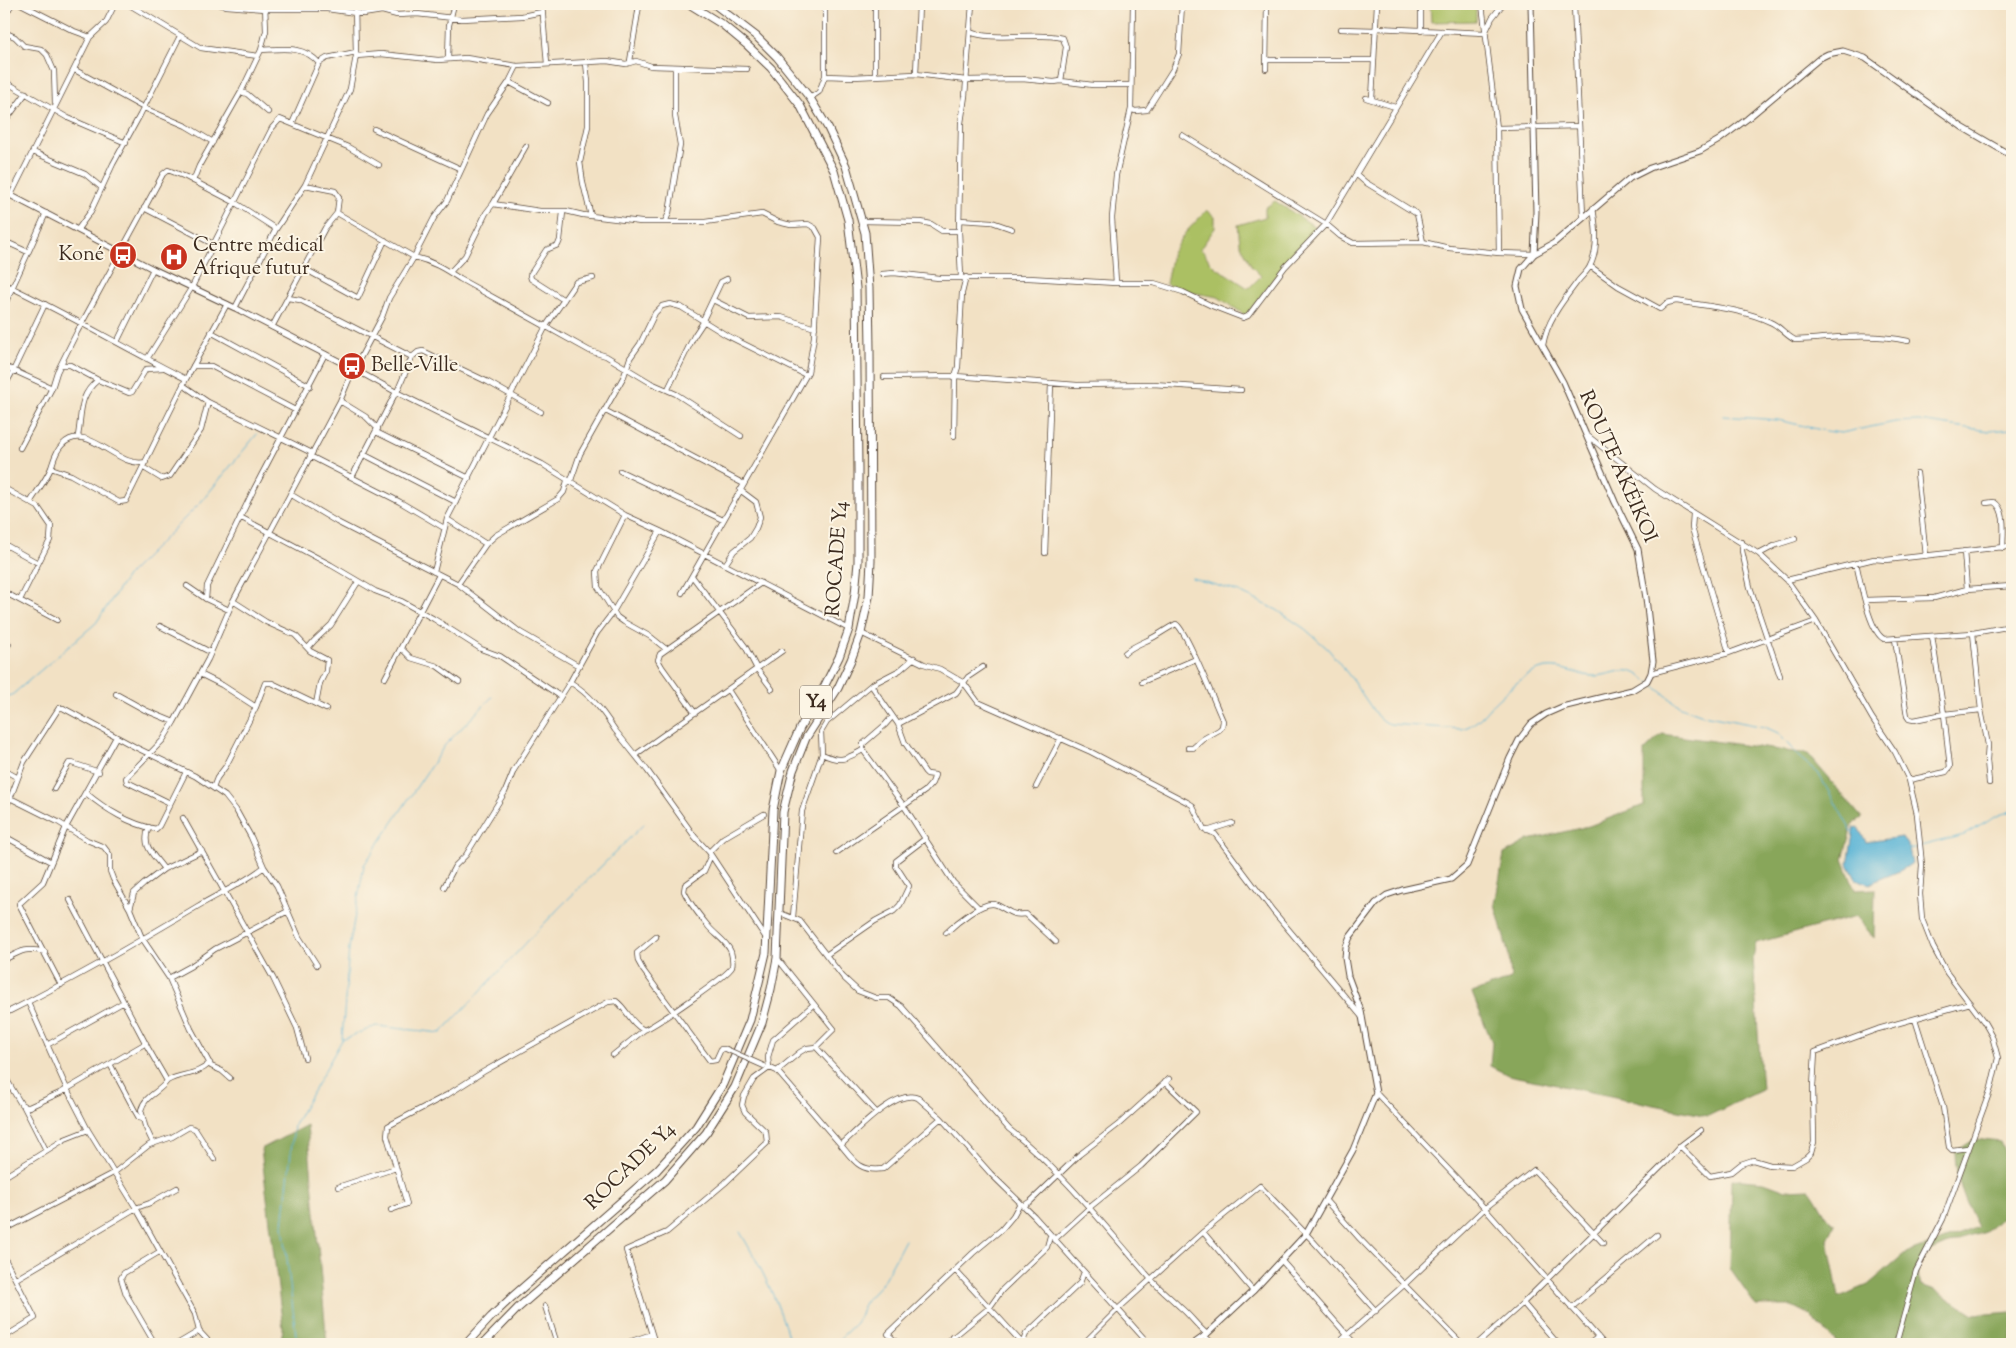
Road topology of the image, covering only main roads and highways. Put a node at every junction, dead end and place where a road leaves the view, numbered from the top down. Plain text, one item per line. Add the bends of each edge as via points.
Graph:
1 (690, 4) edge
2 (714, 4) edge
3 (466, 1344) edge
4 (483, 1344) edge

1 - 3 highway, ROCADE Y4 / Y4 via 747,45 771,68 800,105 834,171 848,220 856,288 858,562 855,594 849,629 839,656 781,771 773,810 766,938 759,986 739,1050 723,1084 696,1127 656,1170 512,1297
2 - 4 highway, ROCADE Y4 / Y4 via 756,36 810,98 846,166 861,221 869,288 869,597 861,633 838,688 806,738 793,771 783,812 777,958 762,1023 735,1087 706,1133 665,1180 518,1308

